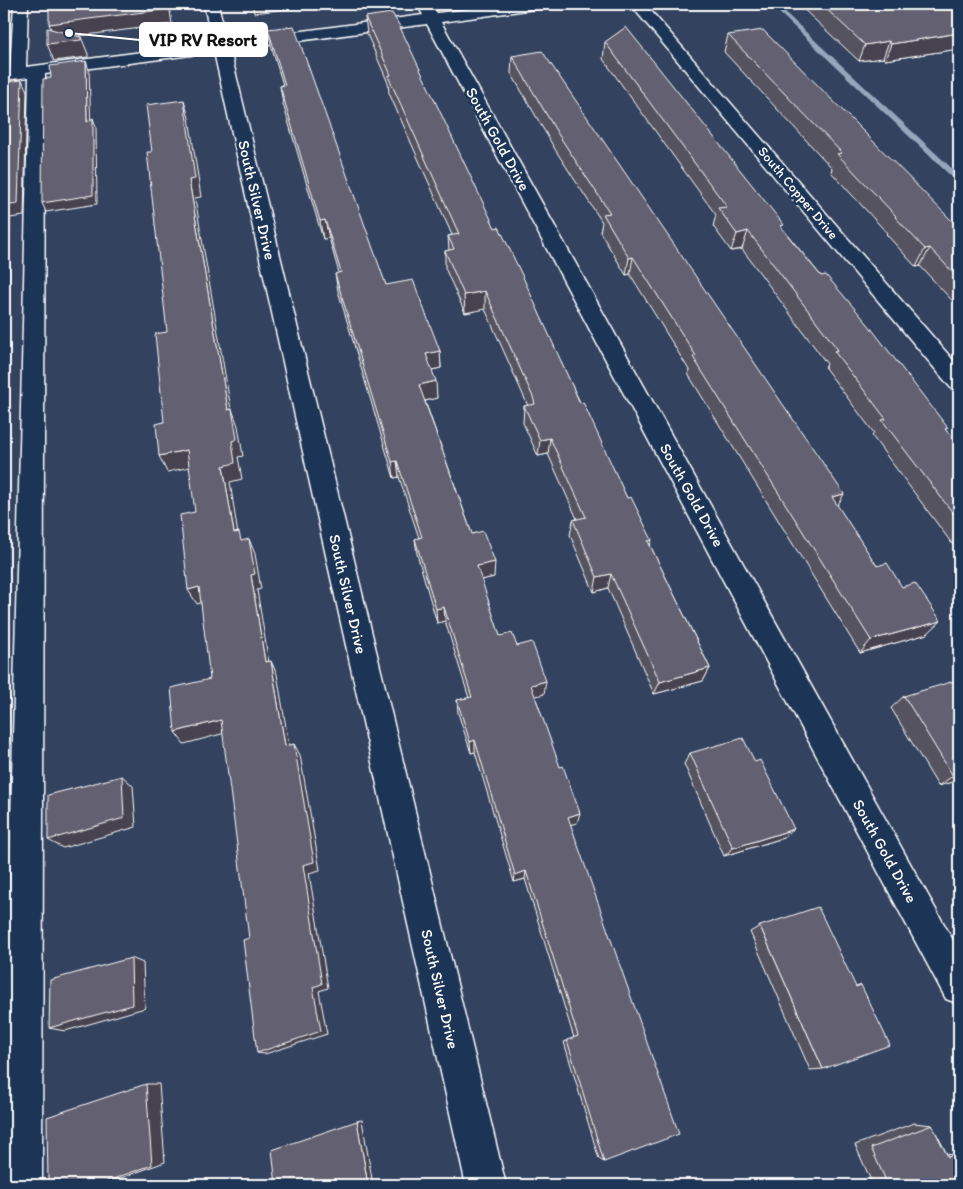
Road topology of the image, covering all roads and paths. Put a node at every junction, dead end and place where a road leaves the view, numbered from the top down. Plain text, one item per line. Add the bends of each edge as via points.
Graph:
1 (21, 4) edge
2 (211, 4) edge
3 (541, 4) edge
4 (637, 4) edge
5 (428, 11) edge
6 (221, 46) junction
7 (19, 73) edge
8 (959, 382) edge
9 (959, 986) edge
10 (4, 1185) edge
11 (486, 1185) edge

1 - 7 street
2 - 6 street, South Silver Drive
3 - 5 street
4 - 8 street, South Copper Drive
5 - 6 street
5 - 9 street, South Gold Drive
6 - 7 street
6 - 11 street, South Silver Drive
7 - 10 street via 22,1179

